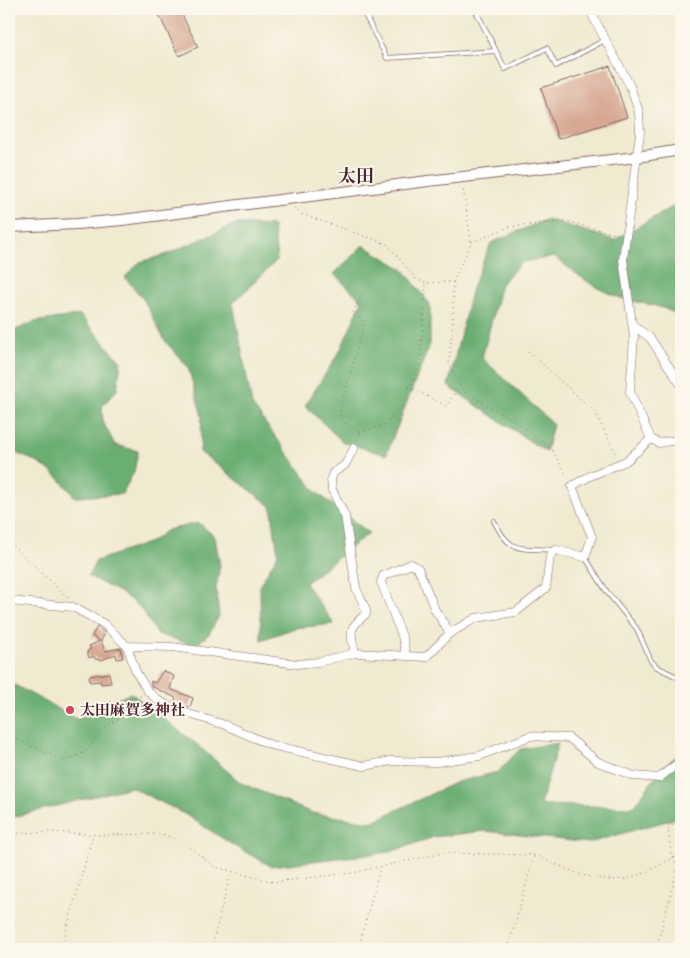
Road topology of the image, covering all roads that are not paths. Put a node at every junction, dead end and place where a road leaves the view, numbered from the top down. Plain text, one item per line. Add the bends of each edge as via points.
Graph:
1 (362, 9) edge
2 (475, 9) edge
3 (589, 9) edge
4 (605, 40) junction
5 (496, 51) junction
6 (681, 150) edge
7 (637, 158) junction
8 (9, 226) edge
9 (633, 325) junction
10 (681, 385) edge
11 (681, 439) edge
12 (651, 440) junction
13 (354, 448) road end
14 (494, 520) dead end
15 (556, 550) junction
16 (585, 558) junction
17 (9, 601) edge
18 (450, 633) junction
19 (127, 646) junction
20 (355, 652) junction
21 (406, 656) junction
22 (681, 679) edge
23 (681, 761) edge

1 - 5 lane via 387,58
2 - 5 lane
3 - 4 street
4 - 5 lane via 556,66 546,48 506,69
4 - 7 street via 635,98 640,133
6 - 7 street
7 - 8 street via 95,222
7 - 9 street via 623,259
9 - 10 street via 650,338
9 - 12 street via 630,392
11 - 12 street via 659,444
12 - 16 street via 621,464 572,486 592,537
13 - 20 street via 331,479 332,490 344,516 356,588 366,610 350,630
14 - 15 lane via 501,536 523,550
15 - 16 street
15 - 18 street via 550,556 546,588 516,612 476,618
16 - 22 lane via 607,592 637,628 651,660
17 - 19 street via 73,607 104,624
18 - 21 street via 426,657
18 - 21 street via 435,610 418,568 411,564 383,576 381,582 403,639
19 - 20 street via 172,648 297,664
19 - 23 street via 136,672 152,695 176,710 225,725 271,745 364,766 391,761 437,762 479,756 530,736 569,738 598,762 634,776 659,778
20 - 21 street

